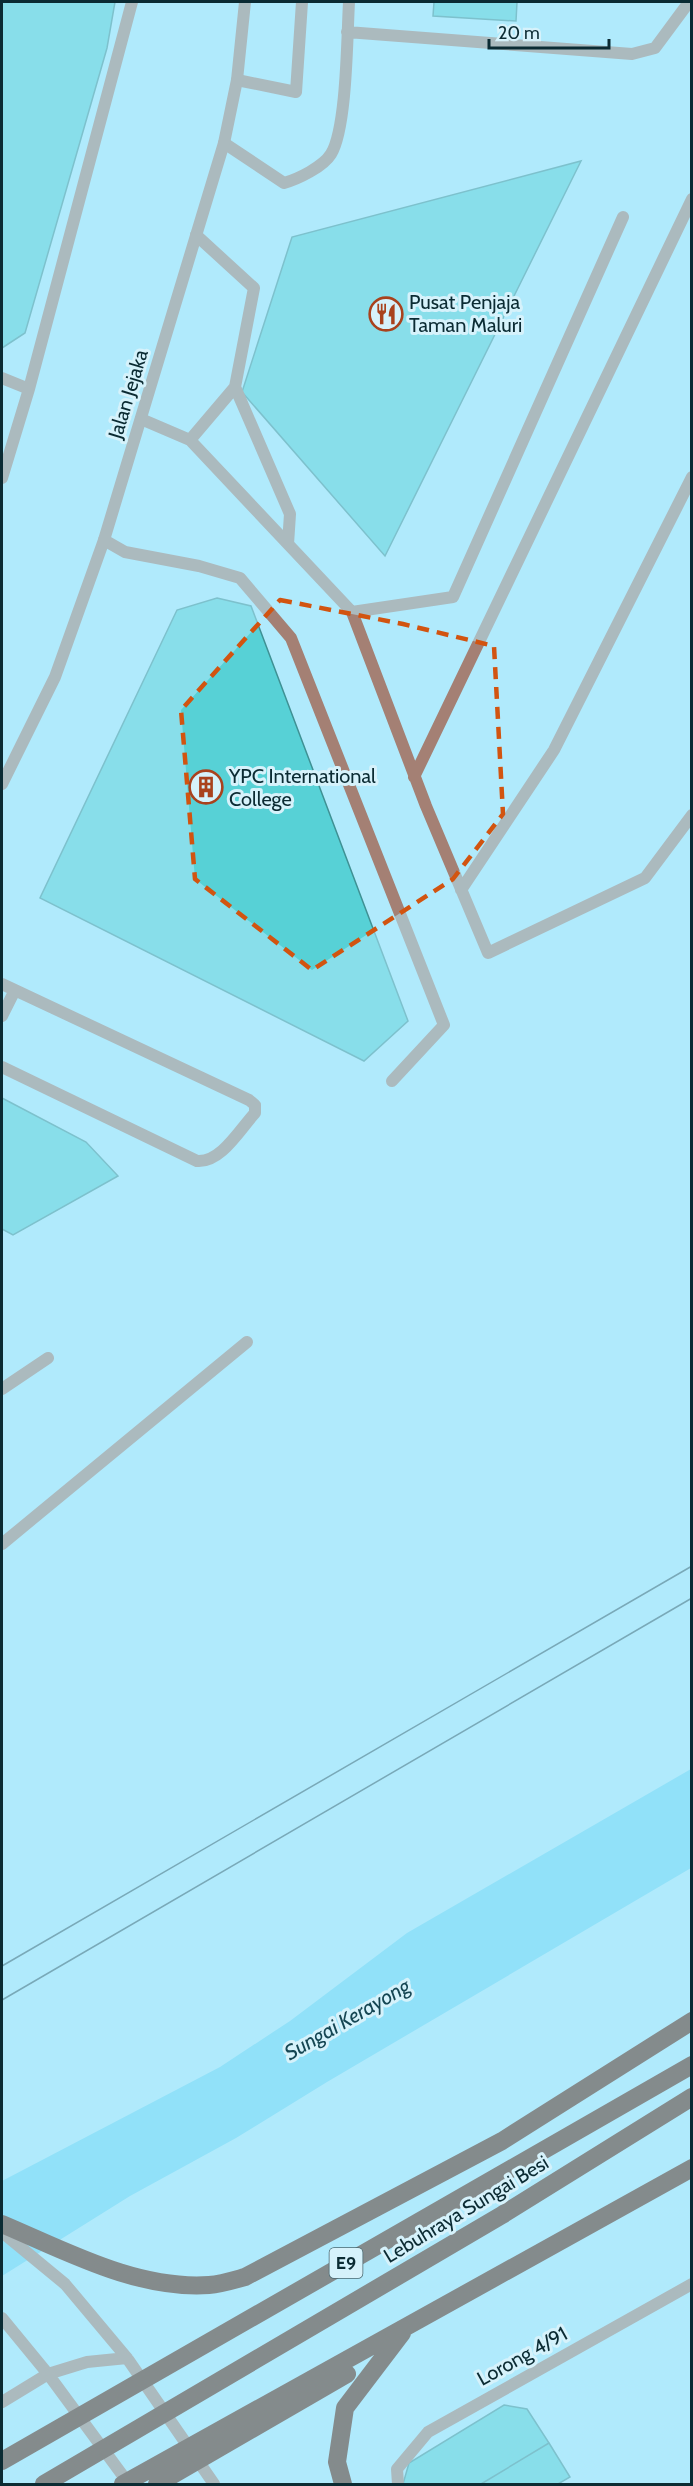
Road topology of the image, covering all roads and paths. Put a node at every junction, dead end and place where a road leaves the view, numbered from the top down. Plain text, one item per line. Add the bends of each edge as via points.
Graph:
1 (132, 2) edge
2 (245, 2) edge
3 (302, 2) edge
4 (350, 2) edge
5 (689, 2) edge
6 (347, 32) junction
7 (237, 80) junction
8 (224, 143) junction
9 (692, 199) edge
10 (623, 217) dead end
11 (196, 235) junction
12 (2, 378) edge
13 (235, 387) junction
14 (29, 389) junction
15 (141, 419) junction
16 (190, 440) junction
17 (692, 477) edge
18 (2, 478) edge
19 (104, 540) junction
20 (288, 544) junction
21 (352, 612) junction
22 (414, 777) junction
23 (2, 784) edge
24 (692, 814) edge
25 (461, 890) junction
26 (2, 984) edge
27 (15, 990) junction
28 (2, 1016) edge
29 (2, 1067) edge
30 (392, 1081) dead end
31 (247, 1341) dead end
32 (48, 1358) dead end
33 (2, 1389) edge
34 (2, 1544) edge
35 (692, 2021) edge
36 (692, 2065) edge
37 (692, 2097) edge
38 (692, 2168) edge
39 (2, 2224) edge
40 (2, 2232) edge
41 (692, 2284) edge
42 (2, 2318) edge
43 (406, 2327) junction
44 (127, 2358) junction
45 (48, 2374) junction
46 (2, 2402) edge
47 (2, 2461) edge
48 (44, 2484) edge
49 (123, 2484) edge
50 (129, 2484) edge
51 (157, 2484) edge
52 (214, 2484) edge
53 (344, 2484) edge
54 (398, 2484) edge

1 - 14 street
2 - 7 street, Jalan Jejaka
3 - 7 street via 296,92
4 - 6 street
5 - 6 street via 655,48 632,54
6 - 8 street via 339,136 330,156 300,178 284,183
7 - 8 street, Jalan Jejaka
8 - 11 street, Jalan Jejaka
9 - 22 street
10 - 21 street via 453,597
11 - 13 street via 254,288
11 - 15 street, Jalan Jejaka
12 - 14 street
13 - 16 street
13 - 20 street via 290,514
14 - 18 street
15 - 16 street
15 - 19 street, Jalan Jejaka
16 - 20 street
17 - 25 street via 554,750
19 - 23 street, Jalan Jejaka via 55,677
19 - 30 street via 125,552 240,578 291,638 444,1025
20 - 21 street
21 - 22 street
22 - 25 street
24 - 25 street via 645,878 488,953
26 - 27 street
27 - 28 street
27 - 29 street via 249,1100 255,1105 255,1113 215,1158 197,1161
31 - 34 street
32 - 33 street
35 - 39 highway via 502,2141 245,2277 210,2285 168,2284 100,2265
36 - 47 highway, E9
37 - 48 highway, Lebuhraya Sungai Besi / E9 via 502,2215
38 - 43 highway
38 - 51 highway
40 - 44 street via 65,2284
41 - 54 street, Lorong 4/91 via 428,2432 397,2469
42 - 45 street
43 - 49 highway
43 - 53 highway via 345,2408 337,2462
44 - 45 street via 87,2362
44 - 52 street
45 - 46 street
45 - 50 street

